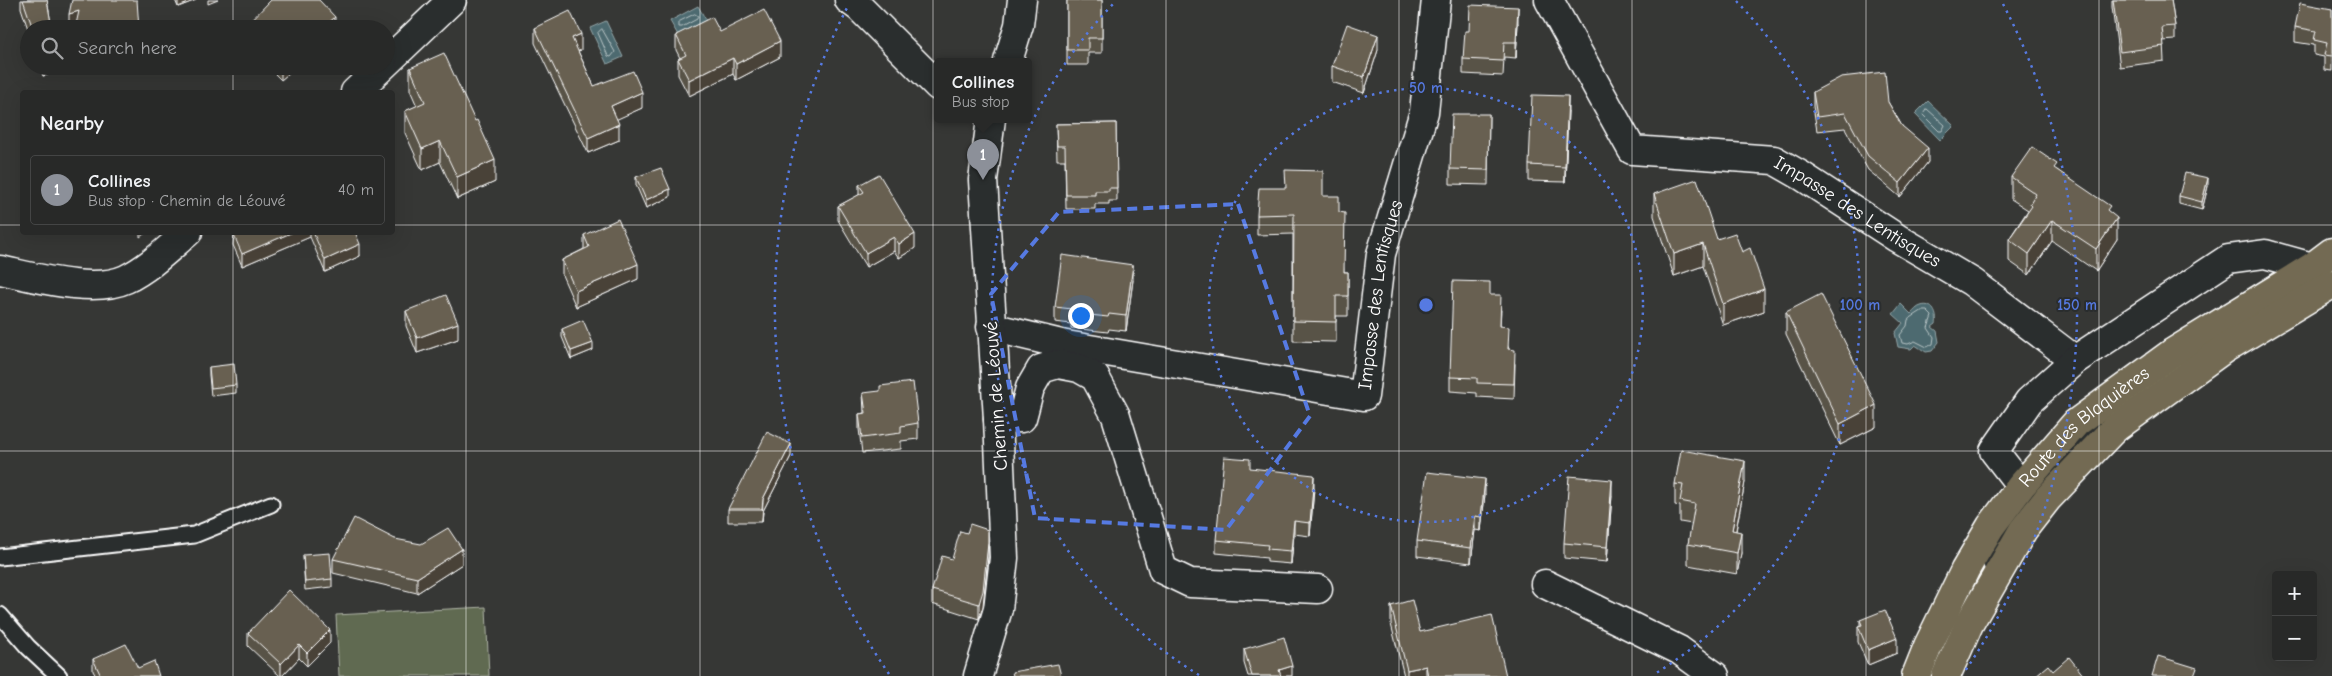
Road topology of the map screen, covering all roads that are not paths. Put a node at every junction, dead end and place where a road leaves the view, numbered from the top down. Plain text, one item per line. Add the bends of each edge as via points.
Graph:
1 (452, 0) edge
2 (849, 0) edge
3 (1022, 0) edge
4 (1436, 0) edge
5 (1549, 0) edge
6 (395, 54) edge
7 (1009, 58) edge
8 (373, 75) edge
9 (934, 82) edge
10 (357, 90) edge
11 (985, 123) edge
12 (184, 235) edge
13 (2325, 268) edge
14 (0, 270) edge
15 (991, 327) junction
16 (2075, 360) junction
17 (998, 419) junction
18 (2114, 429) junction
19 (2021, 486) junction
20 (270, 504) dead end
21 (0, 557) edge
22 (1545, 584) dead end
23 (1989, 586) junction
24 (1318, 589) dead end
25 (0, 615) edge
26 (1969, 624) junction
27 (59, 676) edge
28 (978, 676) edge
29 (1715, 676) edge
30 (1916, 676) edge
31 (1932, 676) edge
32 (1946, 676) edge

1 - 6 street
2 - 9 street
3 - 7 street via 1019,25
4 - 15 street, Impasse des Lentisques via 1424,112 1381,254 1364,396 1066,344
5 - 16 street, Impasse des Lentisques via 1632,150 1774,160 1972,282
8 - 10 street
11 - 15 street, Chemin de Léouvé via 983,180
12 - 14 street via 125,279 67,284
13 - 16 street via 2265,254 2228,259
13 - 18 main road, Route des Blaquières via 2224,349
13 - 19 main road, Route des Blaquières via 2172,353 2076,423
15 - 17 street, Chemin de Léouvé
16 - 19 street via 2029,402 1994,451
17 - 24 street via 1022,418 1030,388 1041,369 1058,364 1079,368 1095,377 1116,416 1164,570 1190,583
17 - 28 street, Chemin de Léouvé via 1004,558 998,608
18 - 19 street via 2094,430 2044,478
18 - 23 main road, Route des Blaquières via 2022,530
19 - 23 street
19 - 30 main road, Route des Blaquières via 1991,526 1965,570
20 - 21 lane via 194,535
22 - 29 street via 1679,650
23 - 26 main road, Route des Blaquières
25 - 27 lane
26 - 31 street
26 - 32 main road, Route des Blaquières

